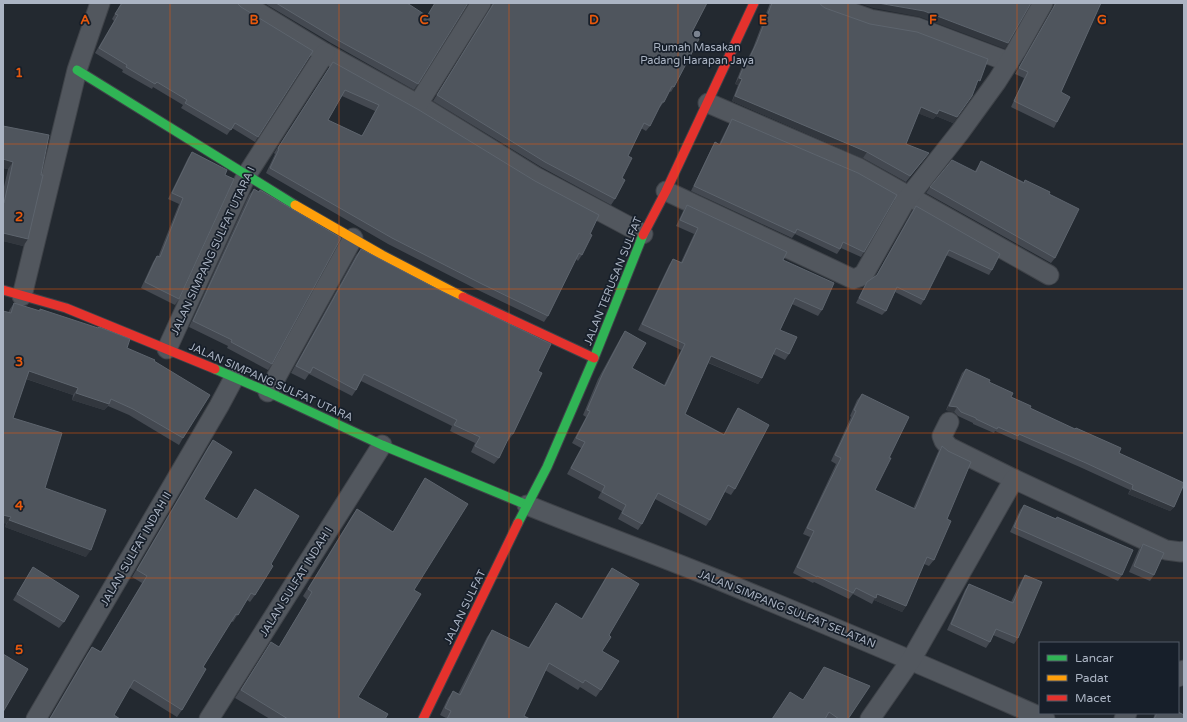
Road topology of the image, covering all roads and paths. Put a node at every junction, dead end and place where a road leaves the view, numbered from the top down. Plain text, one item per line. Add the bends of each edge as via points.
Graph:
1 (100, 3) edge
2 (243, 3) edge
3 (481, 3) edge
4 (754, 3) edge
5 (825, 3) edge
6 (1043, 3) edge
7 (325, 53) junction
8 (1009, 62) junction
9 (77, 70) junction
10 (708, 103) junction
11 (418, 104) junction
12 (246, 176) junction
13 (666, 191) junction
14 (909, 197) junction
15 (643, 234) junction
16 (352, 238) junction
17 (1050, 276) dead end
18 (3, 290) edge
19 (22, 296) junction
20 (167, 349) junction
21 (594, 358) junction
22 (234, 378) junction
23 (268, 392) junction
24 (949, 422) dead end
25 (382, 444) junction
26 (1014, 479) junction
27 (527, 505) junction
28 (1184, 551) edge
29 (911, 660) junction
30 (36, 719) edge
31 (209, 719) edge
32 (423, 719) edge
33 (870, 719) edge
34 (1045, 719) edge

1 - 9 street
2 - 7 street
3 - 11 street
4 - 10 street, JALAN TERUSAN SULFAT
5 - 8 street via 870,19 916,27
6 - 8 street
7 - 11 street
7 - 12 street, JALAN SIMPANG SULFAT UTARA I
8 - 14 street via 960,132
9 - 12 street
9 - 19 street
10 - 13 street, JALAN TERUSAN SULFAT
10 - 14 street via 859,168
11 - 15 street via 536,177
12 - 16 street
12 - 20 street, JALAN SIMPANG SULFAT UTARA I
13 - 14 street via 853,279 864,274
13 - 15 street, JALAN TERUSAN SULFAT
14 - 17 street
15 - 21 street, JALAN TERUSAN SULFAT
16 - 21 street via 436,283
16 - 23 street
18 - 19 street, JALAN SIMPANG SULFAT UTARA
19 - 20 street, JALAN SIMPANG SULFAT UTARA via 66,308
20 - 22 street, JALAN SIMPANG SULFAT UTARA
21 - 27 street, JALAN TERUSAN SULFAT via 547,467
22 - 23 street, JALAN SIMPANG SULFAT UTARA
22 - 30 street, JALAN SULFAT INDAH II
23 - 25 street, JALAN SIMPANG SULFAT UTARA
24 - 26 street via 942,436 949,447
25 - 27 street, JALAN SIMPANG SULFAT UTARA
25 - 31 street, JALAN SULFAT INDAH I
26 - 28 street via 1166,550
26 - 29 street
27 - 29 street, JALAN SIMPANG SULFAT SELATAN via 732,585
27 - 32 street, JALAN SULFAT
29 - 33 street
29 - 34 street, JALAN SIMPANG SULFAT SELATAN

